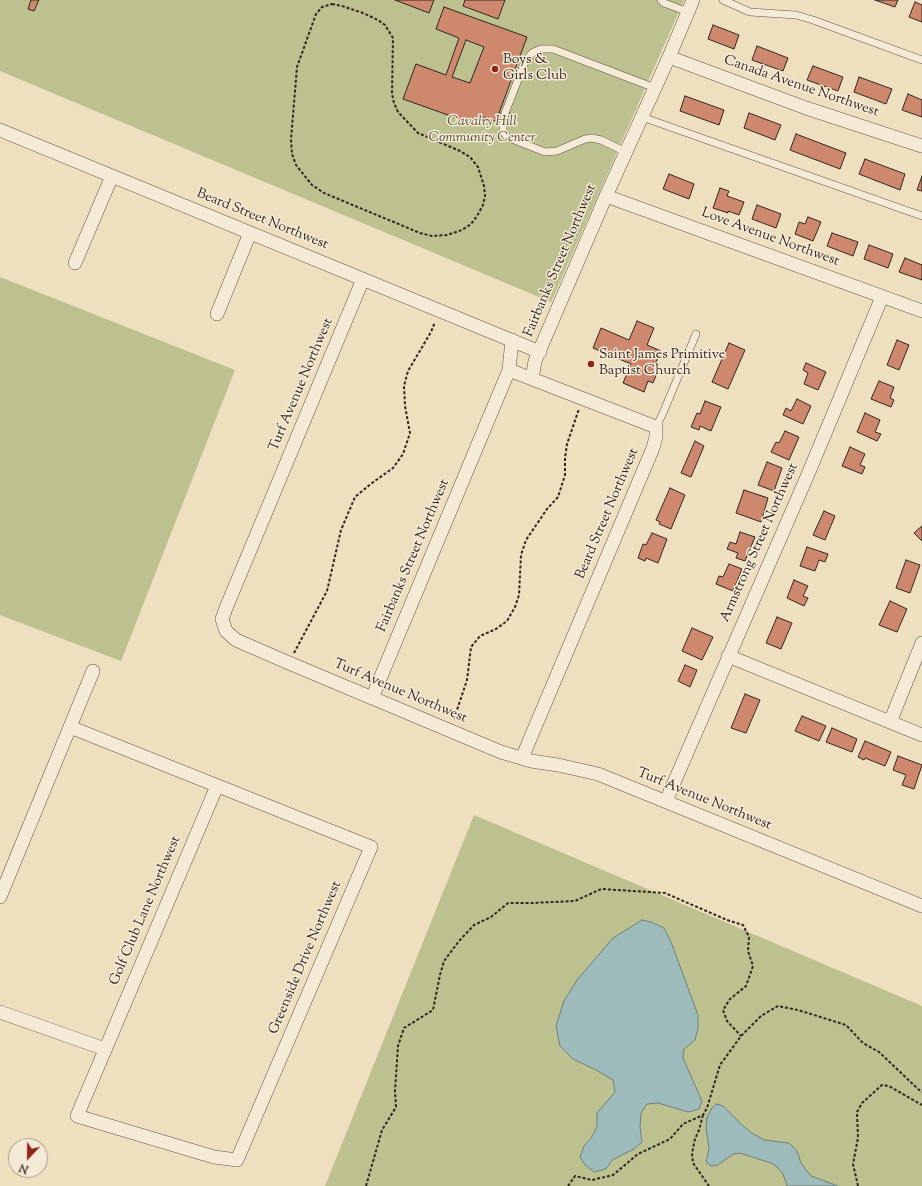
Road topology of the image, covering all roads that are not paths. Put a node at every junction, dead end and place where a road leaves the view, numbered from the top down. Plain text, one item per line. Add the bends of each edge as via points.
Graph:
1 (723, 0) edge
2 (663, 1) edge
3 (690, 6) edge
4 (669, 57) junction
5 (922, 60) edge
6 (655, 88) junction
7 (642, 117) junction
8 (0, 130) edge
9 (922, 146) edge
10 (626, 152) junction
11 (112, 176) junction
12 (606, 196) junction
13 (922, 216) edge
14 (250, 233) junction
15 (75, 263) dead end
16 (363, 279) junction
17 (882, 296) junction
18 (922, 311) edge
19 (217, 314) dead end
20 (696, 334) dead end
21 (512, 340) junction
22 (540, 352) junction
23 (509, 370) junction
24 (532, 379) junction
25 (656, 427) junction
26 (922, 643) edge
27 (728, 656) junction
28 (93, 671) dead end
29 (372, 698) junction
30 (890, 722) junction
31 (70, 727) junction
32 (922, 734) edge
33 (522, 758) junction
34 (217, 786) junction
35 (666, 801) junction
36 (0, 897) edge
37 (922, 906) edge
38 (0, 1012) edge
39 (105, 1049) junction

1 - 5 lane via 750,12 796,15 813,20
2 - 3 lane
3 - 4 street, Fairbanks Street Northwest
4 - 6 street, Fairbanks Street Northwest
4 - 9 street, Canada Avenue Northwest via 806,108
6 - 7 street, Fairbanks Street Northwest
6 - 10 lane via 553,49 542,48 532,53 525,62 506,113 503,131 507,137 545,152 557,151 592,138
7 - 10 street, Fairbanks Street Northwest
7 - 13 lane
8 - 11 street, Beard Street Northwest
10 - 12 street, Fairbanks Street Northwest
11 - 14 street, Beard Street Northwest
11 - 15 street
12 - 17 street, Love Avenue Northwest
12 - 22 street, Fairbanks Street Northwest
14 - 16 street, Beard Street Northwest
14 - 19 street
16 - 21 street, Beard Street Northwest
16 - 29 street, Turf Avenue Northwest via 222,619 226,631 236,640
17 - 18 street, Love Avenue Northwest
17 - 27 street, Armstrong Street Northwest via 809,472
20 - 25 lane
21 - 22 street, Fairbanks Street Northwest
21 - 23 street, Fairbanks Street Northwest
22 - 24 street
23 - 24 street
23 - 29 street, Fairbanks Street Northwest
24 - 25 street
25 - 33 street, Beard Street Northwest via 653,448
26 - 30 street
27 - 30 street
27 - 35 street, Armstrong Street Northwest
28 - 31 street
29 - 33 street, Turf Avenue Northwest via 501,752
30 - 32 street
31 - 34 street, Greenside Drive Northwest
31 - 36 street
33 - 35 street, Turf Avenue Northwest via 598,774
34 - 39 street, Golf Club Lane Northwest
34 - 39 street, Greenside Drive Northwest via 371,847 236,1160 214,1157 77,1116
35 - 37 street, Turf Avenue Northwest
38 - 39 street

